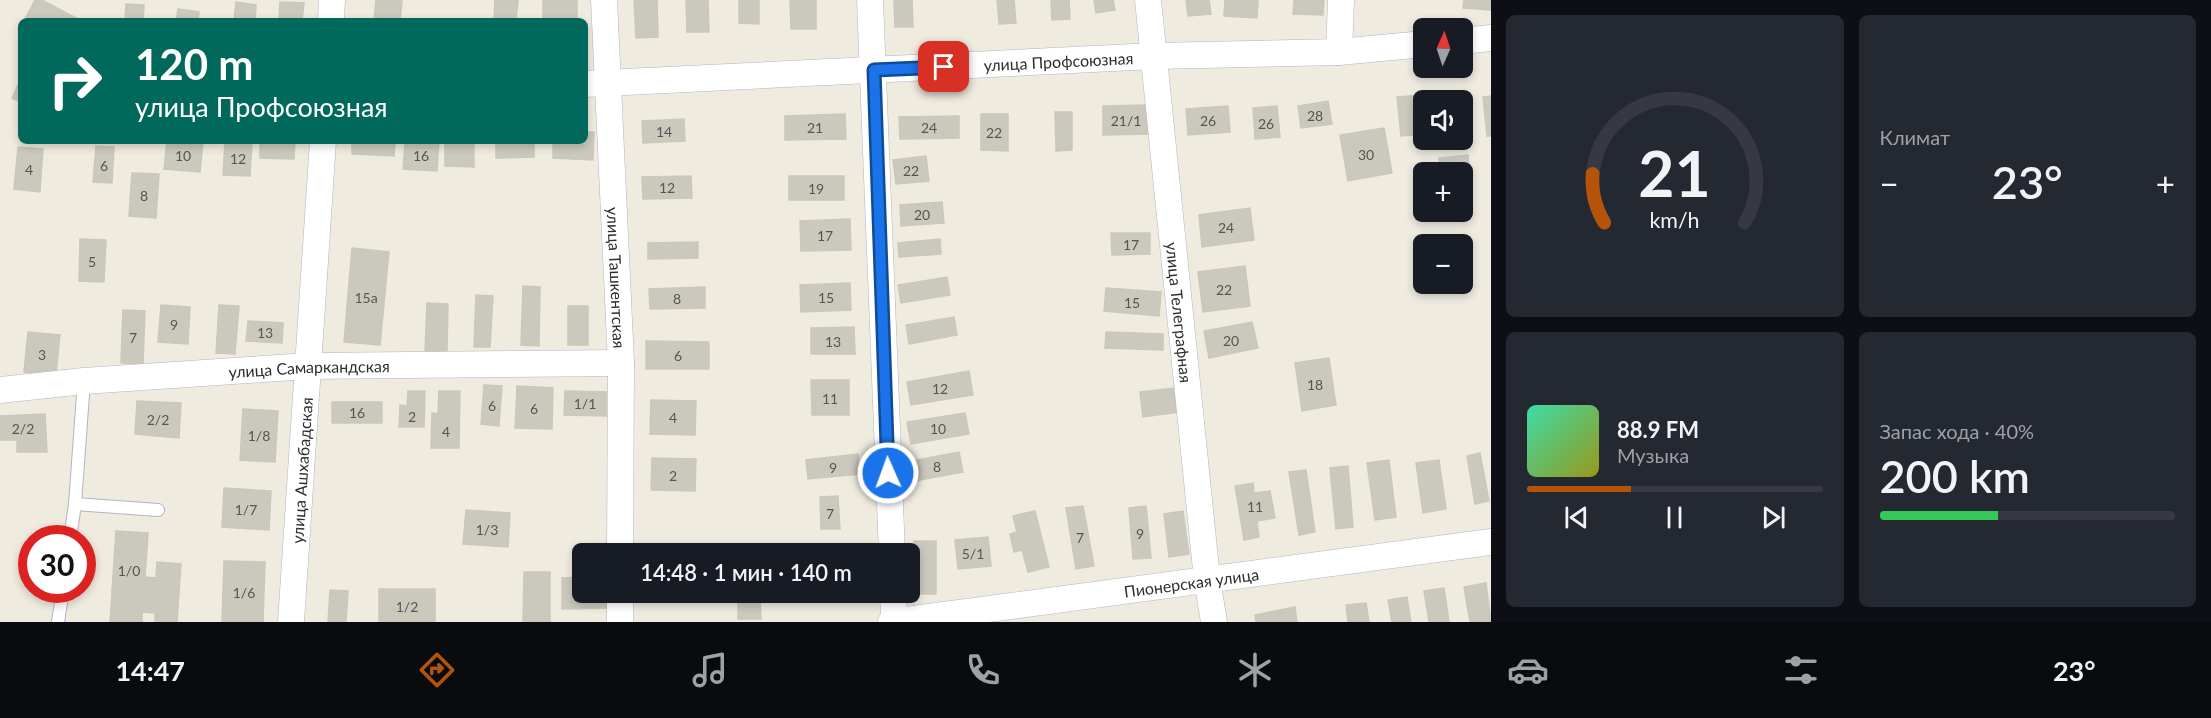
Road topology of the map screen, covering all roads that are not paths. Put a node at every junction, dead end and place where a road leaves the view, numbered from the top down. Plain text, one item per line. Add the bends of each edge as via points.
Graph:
1 (332, 0) edge
2 (604, 0) edge
3 (870, 0) edge
4 (1148, 0) edge
5 (1341, 0) edge
6 (331, 18) edge
7 (1491, 38) edge
8 (1473, 40) edge
9 (1413, 45) edge
10 (1339, 52) junction
11 (1155, 56) junction
12 (874, 70) junction
13 (596, 83) edge
14 (322, 144) edge
15 (621, 363) junction
16 (308, 366) junction
17 (84, 381) junction
18 (0, 390) edge
19 (75, 504) junction
20 (158, 510) dead end
21 (72, 525) edge
22 (1491, 542) edge
23 (620, 543) edge
24 (892, 543) edge
25 (1207, 579) junction
26 (61, 603) edge
27 (620, 603) edge
28 (893, 603) edge
29 (58, 622) edge
30 (291, 622) edge
31 (620, 622) edge
32 (893, 622) edge
33 (1214, 622) edge

1 - 6 street
2 - 13 street, улица Ташкентская
3 - 12 street
4 - 11 street, улица Телеграфная
5 - 10 street
7 - 8 street
9 - 10 street, улица Профсоюзная
10 - 11 street, улица Профсоюзная
11 - 12 street, улица Профсоюзная
11 - 25 street, улица Телеграфная
12 - 13 street, улица Профсоюзная
12 - 24 street
13 - 15 street, улица Ташкентская
14 - 16 street, улица Ашхабадская
15 - 16 street, улица Самаркандская
15 - 23 street, улица Ташкентская
16 - 17 street, улица Самаркандская
16 - 30 street, улица Ашхабадская
17 - 18 street, улица Самаркандская
17 - 19 lane
19 - 20 lane
19 - 21 lane
22 - 25 street, Пионерская улица
25 - 32 street, Пионерская улица
25 - 33 street, улица Телеграфная
26 - 29 lane
27 - 31 street
28 - 32 street

